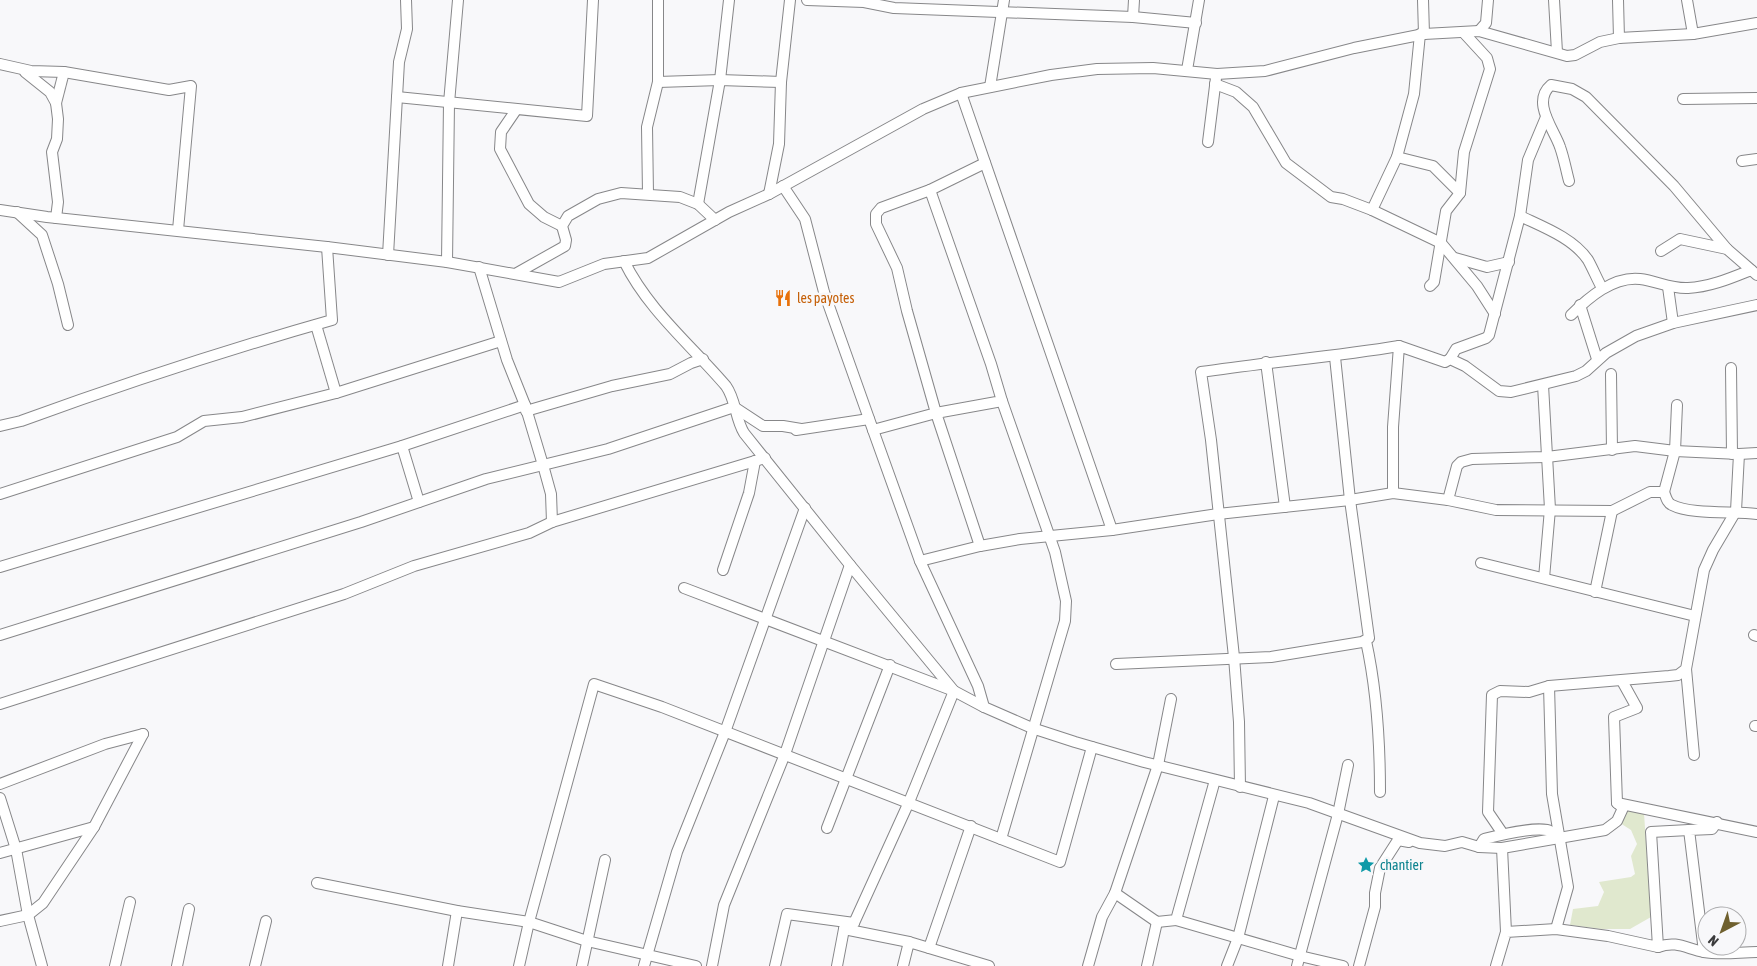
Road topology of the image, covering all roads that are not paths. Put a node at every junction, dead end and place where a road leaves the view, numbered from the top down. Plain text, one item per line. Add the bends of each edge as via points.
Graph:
1 (406, 0) edge
2 (458, 0) edge
3 (593, 0) edge
4 (658, 0) edge
5 (729, 0) edge
6 (790, 0) edge
7 (807, 0) edge
8 (1004, 0) edge
9 (1134, 0) edge
10 (1199, 0) edge
11 (1423, 0) edge
12 (1488, 0) edge
13 (1554, 0) edge
14 (1618, 0) edge
15 (1687, 0) edge
16 (864, 1) edge
17 (930, 5) edge
18 (1003, 12) junction
19 (1133, 17) junction
20 (1196, 23) junction
21 (1757, 23) edge
22 (1479, 32) junction
23 (1464, 33) junction
24 (1422, 34) junction
25 (1694, 34) junction
26 (1619, 38) junction
27 (1557, 52) junction
28 (0, 64) edge
29 (18, 68) junction
30 (1187, 70) junction
31 (64, 72) junction
32 (1216, 79) junction
33 (720, 80) junction
34 (658, 82) junction
35 (781, 82) junction
36 (990, 87) junction
37 (961, 93) junction
38 (397, 97) junction
39 (1757, 98) edge
40 (1682, 99) dead end
41 (56, 103) junction
42 (449, 103) junction
43 (516, 110) junction
44 (1546, 117) junction
45 (1208, 142) dead end
46 (1397, 157) junction
47 (1757, 159) edge
48 (1742, 161) dead end
49 (985, 163) junction
50 (1569, 182) dead end
51 (783, 186) junction
52 (930, 190) junction
53 (1460, 193) junction
54 (648, 194) junction
55 (769, 194) junction
56 (698, 204) junction
57 (0, 210) edge
58 (1372, 210) junction
59 (17, 212) junction
60 (1520, 216) junction
61 (56, 218) junction
62 (715, 220) junction
63 (562, 226) junction
64 (178, 230) junction
65 (1441, 243) junction
66 (327, 247) junction
67 (1728, 249) junction
68 (1660, 251) dead end
69 (388, 255) junction
70 (1455, 258) junction
71 (624, 261) junction
72 (447, 262) junction
73 (1509, 262) junction
74 (479, 267) junction
75 (1754, 273) edge
76 (518, 274) junction
77 (1430, 286) dead end
78 (1668, 287) junction
79 (1602, 288) junction
80 (1580, 305) junction
81 (1757, 305) edge
82 (1495, 314) junction
83 (1571, 315) dead end
84 (1673, 322) junction
85 (68, 325) dead end
86 (316, 325) junction
87 (501, 341) junction
88 (1399, 346) junction
89 (1334, 357) junction
90 (1450, 358) junction
91 (703, 359) junction
92 (1597, 359) junction
93 (1266, 362) junction
94 (1732, 368) dead end
95 (1611, 374) dead end
96 (1543, 385) junction
97 (336, 393) junction
98 (1002, 401) junction
99 (1677, 405) dead end
100 (734, 407) junction
101 (526, 408) junction
102 (936, 413) junction
103 (869, 419) junction
104 (0, 426) edge
105 (801, 429) junction
106 (873, 430) junction
107 (744, 433) junction
108 (402, 446) junction
109 (1612, 450) junction
110 (1675, 451) junction
111 (1757, 453) edge
112 (1736, 454) junction
113 (1547, 457) junction
114 (760, 459) junction
115 (543, 465) junction
116 (1664, 492) junction
117 (1393, 493) junction
118 (0, 494) edge
119 (1350, 500) junction
120 (1448, 500) junction
121 (419, 502) junction
122 (1286, 507) junction
123 (805, 508) junction
124 (1550, 509) junction
125 (1612, 511) junction
126 (1736, 511) junction
127 (1218, 514) junction
128 (1757, 514) edge
129 (552, 522) junction
130 (1112, 530) junction
131 (1049, 536) junction
132 (980, 546) junction
133 (920, 562) junction
134 (1481, 563) dead end
135 (850, 565) junction
136 (0, 568) edge
137 (723, 570) dead end
138 (1544, 578) junction
139 (684, 588) dead end
140 (1595, 592) junction
141 (1695, 616) junction
142 (766, 619) junction
143 (0, 635) edge
144 (824, 641) junction
145 (1366, 641) junction
146 (1234, 658) junction
147 (1116, 664) dead end
148 (890, 665) junction
149 (1686, 669) junction
150 (1622, 681) junction
151 (1549, 686) junction
152 (954, 690) junction
153 (1171, 699) dead end
154 (0, 704) edge
155 (984, 707) junction
156 (1032, 728) junction
157 (725, 732) junction
158 (1092, 747) junction
159 (786, 754) junction
160 (1694, 755) dead end
161 (1158, 765) junction
162 (1348, 765) dead end
163 (847, 780) junction
164 (1214, 780) junction
165 (0, 784) edge
166 (1240, 787) junction
167 (1380, 792) dead end
168 (1274, 796) junction
169 (0, 798) edge
170 (909, 802) junction
171 (1617, 802) junction
172 (1338, 814) junction
173 (1717, 822) junction
174 (94, 826) junction
175 (970, 826) junction
176 (828, 828) dead end
177 (1689, 830) junction
178 (1757, 832) edge
179 (1503, 834) junction
180 (1560, 837) junction
181 (1001, 839) junction
182 (1420, 843) junction
183 (1479, 847) junction
184 (16, 848) junction
185 (1502, 848) junction
186 (0, 853) edge
187 (605, 860) dead end
188 (317, 883) dead end
189 (1115, 893) junction
190 (130, 902) dead end
191 (1698, 906) edge
192 (189, 909) dead end
193 (457, 911) junction
194 (28, 915) junction
195 (1176, 920) junction
196 (0, 921) edge
197 (266, 922) dead end
198 (529, 922) junction
199 (1157, 922) junction
200 (854, 923) junction
201 (844, 928) junction
202 (1556, 929) junction
203 (1506, 932) junction
204 (1238, 938) junction
205 (588, 941) junction
206 (909, 942) junction
207 (1658, 947) junction
208 (928, 948) junction
209 (1697, 949) edge
210 (646, 955) junction
211 (1299, 961) edge
212 (42, 966) edge
213 (115, 966) edge
214 (177, 966) edge
215 (255, 966) edge
216 (448, 966) edge
217 (519, 966) edge
218 (582, 966) edge
219 (644, 966) edge
220 (696, 966) edge
221 (712, 966) edge
222 (775, 966) edge
223 (837, 966) edge
224 (903, 966) edge
225 (989, 966) edge
226 (1088, 966) edge
227 (1148, 966) edge
228 (1227, 966) edge
229 (1342, 966) edge
230 (1359, 966) edge
231 (1496, 966) edge

1 - 38 street via 407,22 399,62
2 - 42 street
3 - 43 street via 587,116
4 - 34 street
5 - 33 street
6 - 35 street
7 - 16 street
8 - 18 street
9 - 19 street
10 - 20 street
11 - 24 street
12 - 22 street via 1486,23
13 - 27 street
14 - 26 street
15 - 25 street
16 - 17 street via 894,8
17 - 18 street
18 - 19 street
18 - 36 street
19 - 20 street
20 - 30 street
21 - 25 street
22 - 23 street
22 - 27 street
23 - 24 street
23 - 53 street via 1487,58 1490,69 1464,152
24 - 32 street via 1281,68
24 - 46 street via 1414,94
25 - 26 street
26 - 27 street via 1600,42 1575,55
28 - 29 street
29 - 31 street
29 - 41 street via 50,92
30 - 32 street
30 - 36 street via 1097,69
31 - 41 street
31 - 64 street via 169,90 191,86
32 - 45 street
32 - 58 street via 1253,107 1286,163 1332,197
33 - 34 street
33 - 35 street
33 - 56 street
34 - 54 street via 648,127
35 - 55 street via 778,144
36 - 37 street
37 - 49 street
37 - 51 street via 923,109
38 - 42 street
38 - 69 street
39 - 40 street
41 - 61 street via 57,139 52,152 58,202
42 - 43 street
42 - 72 street
43 - 63 street via 501,132 500,150 529,204
44 - 50 street via 1559,144
44 - 60 street via 1528,160
44 - 67 street via 1544,93 1551,85 1572,89 1586,97 1674,186
46 - 53 street via 1433,166
46 - 58 street
47 - 48 street
49 - 52 street
49 - 130 street
51 - 55 street
51 - 103 street via 805,219 824,292
52 - 98 street
52 - 102 street via 881,208 876,214 876,224 897,268
53 - 65 street via 1446,211
54 - 56 street via 680,197
54 - 63 street via 620,193 598,198 568,216
55 - 62 street
56 - 62 street
57 - 59 street
58 - 65 street
59 - 61 street
59 - 85 street via 42,235
60 - 73 street
60 - 79 street via 1574,246 1588,260
61 - 64 street
62 - 71 street via 648,258
63 - 76 street via 566,240 564,246
64 - 66 street
65 - 70 street
65 - 77 street via 1434,282
66 - 69 street
66 - 86 street via 332,320
67 - 68 street via 1680,239
67 - 75 street
69 - 72 street
70 - 73 street via 1487,267
70 - 82 street
71 - 76 street via 604,264 559,282
71 - 91 street via 654,307
72 - 74 street
73 - 82 street
74 - 76 street
74 - 87 street
75 - 78 street via 1704,286
78 - 79 street via 1638,279
78 - 84 street
79 - 80 street
80 - 83 street
80 - 92 street
81 - 84 street
82 - 90 street via 1486,338 1456,349
84 - 92 street via 1636,336
86 - 97 street
86 - 104 street via 147,376
87 - 97 street
87 - 101 street
88 - 89 street
88 - 90 street via 1445,362
88 - 117 street via 1393,427
89 - 93 street
89 - 119 street
90 - 96 street via 1499,391 1511,392
91 - 100 street via 730,393
91 - 101 street via 670,374 621,383
92 - 96 street via 1576,376
93 - 122 street
93 - 127 street via 1201,372
94 - 112 street
95 - 109 street
96 - 113 street
97 - 118 street via 242,417 204,421 177,437
98 - 102 street
98 - 131 street
99 - 110 street
100 - 105 street via 764,426
100 - 107 street
100 - 115 street via 608,449
101 - 108 street
101 - 115 street
102 - 106 street
102 - 132 street
103 - 105 street
103 - 106 street
105 - 107 street
106 - 133 street
107 - 114 street
108 - 121 street
108 - 136 street
109 - 110 street via 1634,446
109 - 113 street
110 - 112 street
110 - 116 street
111 - 112 street
112 - 126 street
113 - 120 street via 1472,458 1461,462
113 - 124 street
114 - 123 street
114 - 129 street
114 - 137 street
115 - 121 street via 486,479
115 - 129 street via 551,494
116 - 125 street via 1650,492
116 - 126 street via 1673,506 1716,513
117 - 119 street
117 - 120 street
119 - 122 street
119 - 145 street via 1370,633
120 - 124 street via 1496,510
121 - 143 street
122 - 127 street
123 - 135 street
123 - 142 street
124 - 125 street
124 - 138 street
125 - 140 street
126 - 128 street
126 - 141 street via 1704,570
127 - 130 street
127 - 146 street
129 - 154 street via 529,533 414,566 344,594
130 - 131 street
131 - 132 street
131 - 156 street via 1066,601 1065,621
132 - 133 street
133 - 155 street via 978,686
134 - 138 street
135 - 144 street
135 - 152 street
138 - 140 street
139 - 142 street
140 - 141 street
141 - 149 street
142 - 144 street
142 - 157 street
144 - 148 street
144 - 159 street
145 - 146 street via 1298,654
145 - 167 street via 1376,688
146 - 147 street
146 - 166 street
148 - 152 street
148 - 163 street
149 - 150 street via 1678,674
149 - 160 street
150 - 151 street
150 - 171 street via 1637,708 1614,717
151 - 179 street via 1529,692 1496,692 1490,700 1488,812
151 - 180 street via 1552,794
152 - 155 street
152 - 170 street
153 - 161 street
155 - 156 street
156 - 158 street
156 - 181 street
157 - 159 street
157 - 198 street via 594,684
157 - 210 street via 677,852
158 - 161 street
158 - 181 street via 1060,862
159 - 163 street
159 - 221 street via 724,905
161 - 164 street
161 - 189 street
162 - 172 street
163 - 170 street
163 - 176 street
164 - 166 street
164 - 195 street
165 - 174 street via 105,744 143,734
166 - 168 street
168 - 172 street via 1309,803
168 - 204 street
169 - 184 street
170 - 175 street
170 - 200 street
171 - 173 street
171 - 180 street via 1623,808 1611,828
172 - 182 street
172 - 211 street
173 - 177 street via 1712,829
173 - 178 street
174 - 184 street
174 - 194 street via 43,904
175 - 181 street
175 - 208 street
177 - 191 street
177 - 207 street via 1651,832
179 - 180 street via 1548,830
179 - 183 street via 1484,839
180 - 185 street
180 - 202 street via 1568,888
182 - 183 street via 1445,846 1462,842
182 - 230 street via 1398,840 1380,868 1375,907
183 - 185 street
184 - 186 street
184 - 194 street
185 - 203 street
187 - 205 street
188 - 193 street
189 - 199 street
189 - 226 street via 1102,916
190 - 213 street
192 - 214 street
193 - 198 street
193 - 216 street
194 - 196 street
194 - 212 street
195 - 199 street
195 - 204 street
197 - 215 street
198 - 205 street
198 - 217 street
199 - 227 street
200 - 201 street
200 - 222 street via 787,914
201 - 206 street
201 - 223 street
202 - 203 street
202 - 207 street
203 - 231 street
204 - 211 street
204 - 228 street
205 - 210 street
205 - 218 street
206 - 208 street
206 - 224 street
207 - 209 street via 1685,945
208 - 225 street
210 - 219 street
210 - 220 street
211 - 229 street

